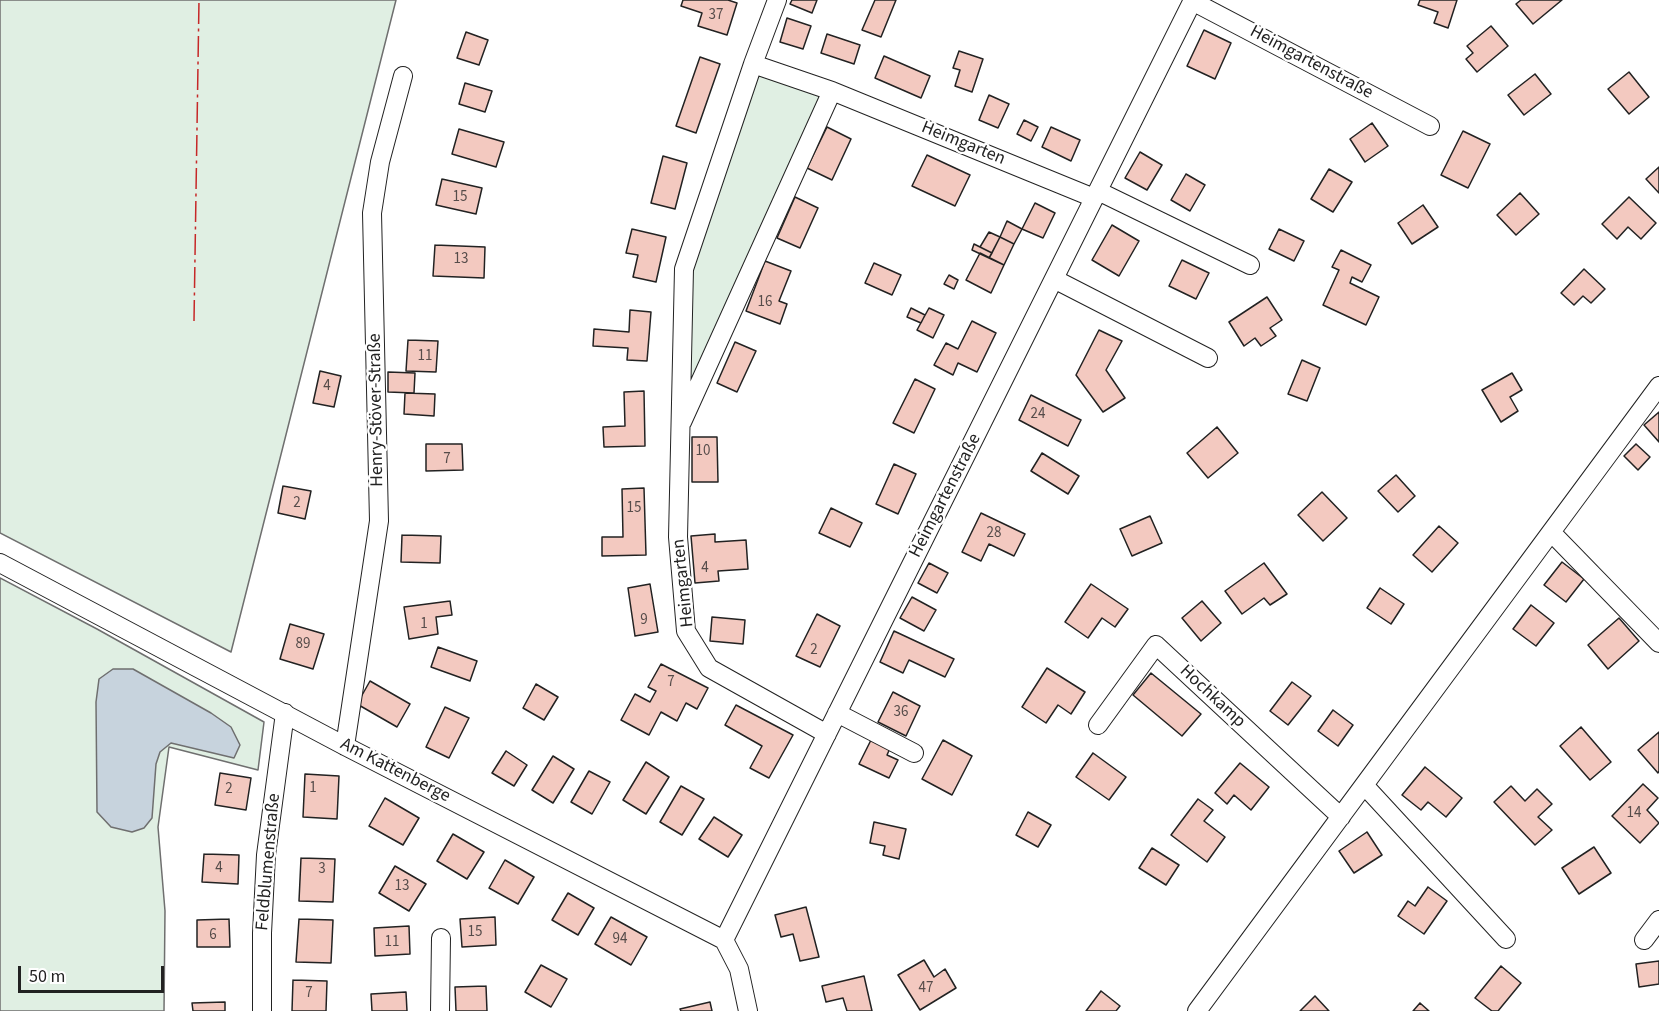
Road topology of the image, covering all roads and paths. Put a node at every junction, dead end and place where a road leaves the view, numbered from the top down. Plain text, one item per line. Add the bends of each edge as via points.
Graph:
1 (777, 0) edge
2 (1192, 0) edge
3 (753, 64) junction
4 (403, 76) dead end
5 (832, 91) junction
6 (1430, 126) dead end
7 (1096, 195) junction
8 (1250, 265) dead end
9 (1054, 279) junction
10 (1208, 358) dead end
11 (1659, 386) edge
12 (679, 429) junction
13 (1551, 532) junction
14 (0, 563) edge
15 (1659, 643) edge
16 (285, 713) junction
17 (837, 713) junction
18 (1098, 725) dead end
19 (827, 734) junction
20 (345, 746) junction
21 (914, 753) dead end
22 (1364, 785) junction
23 (1341, 817) junction
24 (1659, 920) edge
25 (441, 938) dead end
26 (1506, 939) dead end
27 (724, 940) junction
28 (1644, 940) dead end
29 (262, 1011) edge
30 (440, 1011) edge
31 (748, 1011) edge
32 (1197, 1011) edge

1 - 3 street, Heimgarten
2 - 6 street, Heimgartenstraße
2 - 7 street, Heimgartenstraße
3 - 5 street, Heimgarten
3 - 12 street, Heimgarten via 684,269
4 - 20 street, Henry-Stöver-Straße via 380,162 372,213 379,520
5 - 7 street, Heimgarten
5 - 12 street, Heimgarten
7 - 8 street
7 - 9 street, Heimgartenstraße
9 - 10 street
9 - 17 street, Heimgartenstraße
11 - 13 street
12 - 19 street, Heimgarten via 678,537 686,631 709,668
13 - 15 street
13 - 22 street
14 - 16 street, Am Kattenberge
16 - 20 street, Am Kattenberge
16 - 29 street, Feldblumenstraße via 266,855
17 - 19 street, Heimgartenstraße
17 - 21 street
18 - 23 street, Hochkamp via 1156,645
19 - 27 street, Heimgartenstraße
20 - 27 street, Am Kattenberge
22 - 23 street
22 - 26 street
23 - 32 street
24 - 28 street
25 - 30 street
27 - 31 street via 739,969

